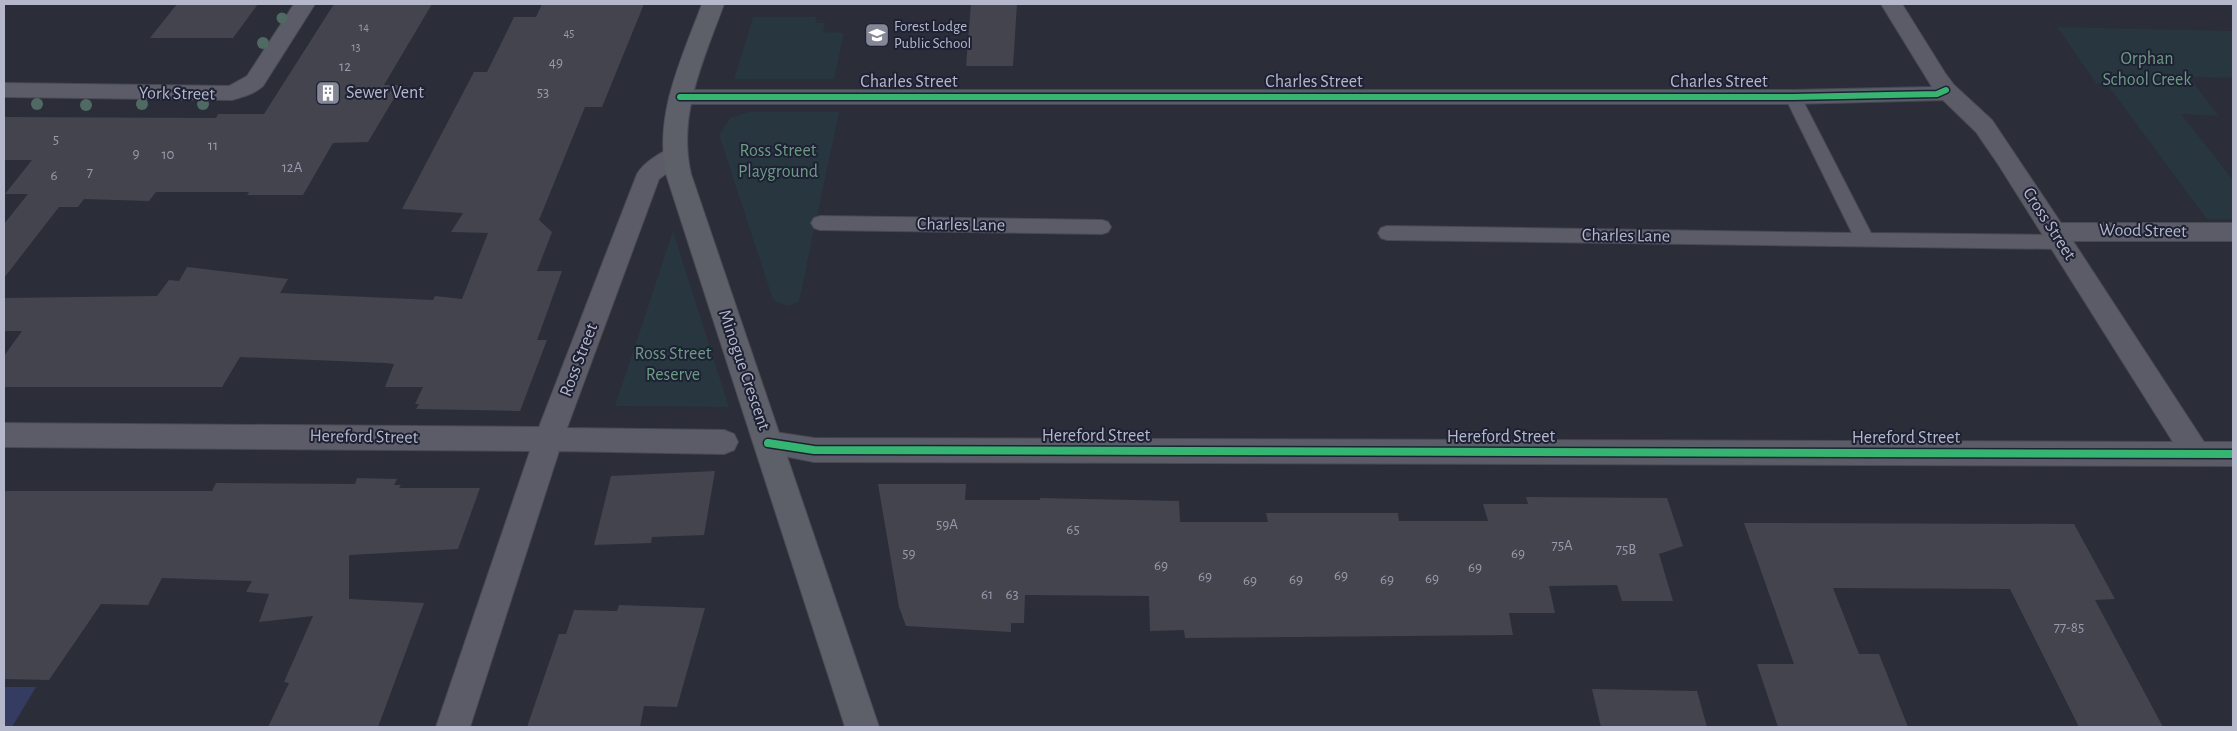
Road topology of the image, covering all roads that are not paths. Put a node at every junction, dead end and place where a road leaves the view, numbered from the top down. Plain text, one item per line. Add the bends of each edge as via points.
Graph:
1 (304, 4) edge
2 (713, 4) edge
3 (1892, 4) edge
4 (4, 90) edge
5 (1946, 90) junction
6 (680, 97) junction
7 (1793, 98) junction
8 (675, 155) junction
9 (820, 223) dead end
10 (1102, 227) dead end
11 (2233, 232) edge
12 (1386, 233) dead end
13 (2057, 237) junction
14 (1865, 240) junction
15 (4, 435) edge
16 (548, 441) junction
17 (724, 442) dead end
18 (768, 443) junction
19 (2196, 454) junction
20 (2233, 454) edge
21 (453, 727) edge
22 (862, 727) edge

1 - 4 street, York Street via 255,81 232,93
2 - 6 main road
3 - 5 street, Cross Street
5 - 7 street, Charles Street via 1937,94
5 - 13 street, Cross Street via 1984,126
6 - 7 street, Charles Street
6 - 8 main road
7 - 14 lane
8 - 16 street, Ross Street via 649,174
8 - 18 main road, Minogue Crescent via 698,235
9 - 10 lane, Charles Lane
11 - 13 street, Wood Street
12 - 14 lane, Charles Lane
13 - 14 lane, Charles Lane
13 - 19 street, Cross Street
15 - 16 street, Hereford Street
16 - 17 street, Hereford Street
16 - 21 street, Ross Street
18 - 19 street, Hereford Street via 814,450
18 - 22 main road, Minogue Crescent
19 - 20 street, Hereford Street

